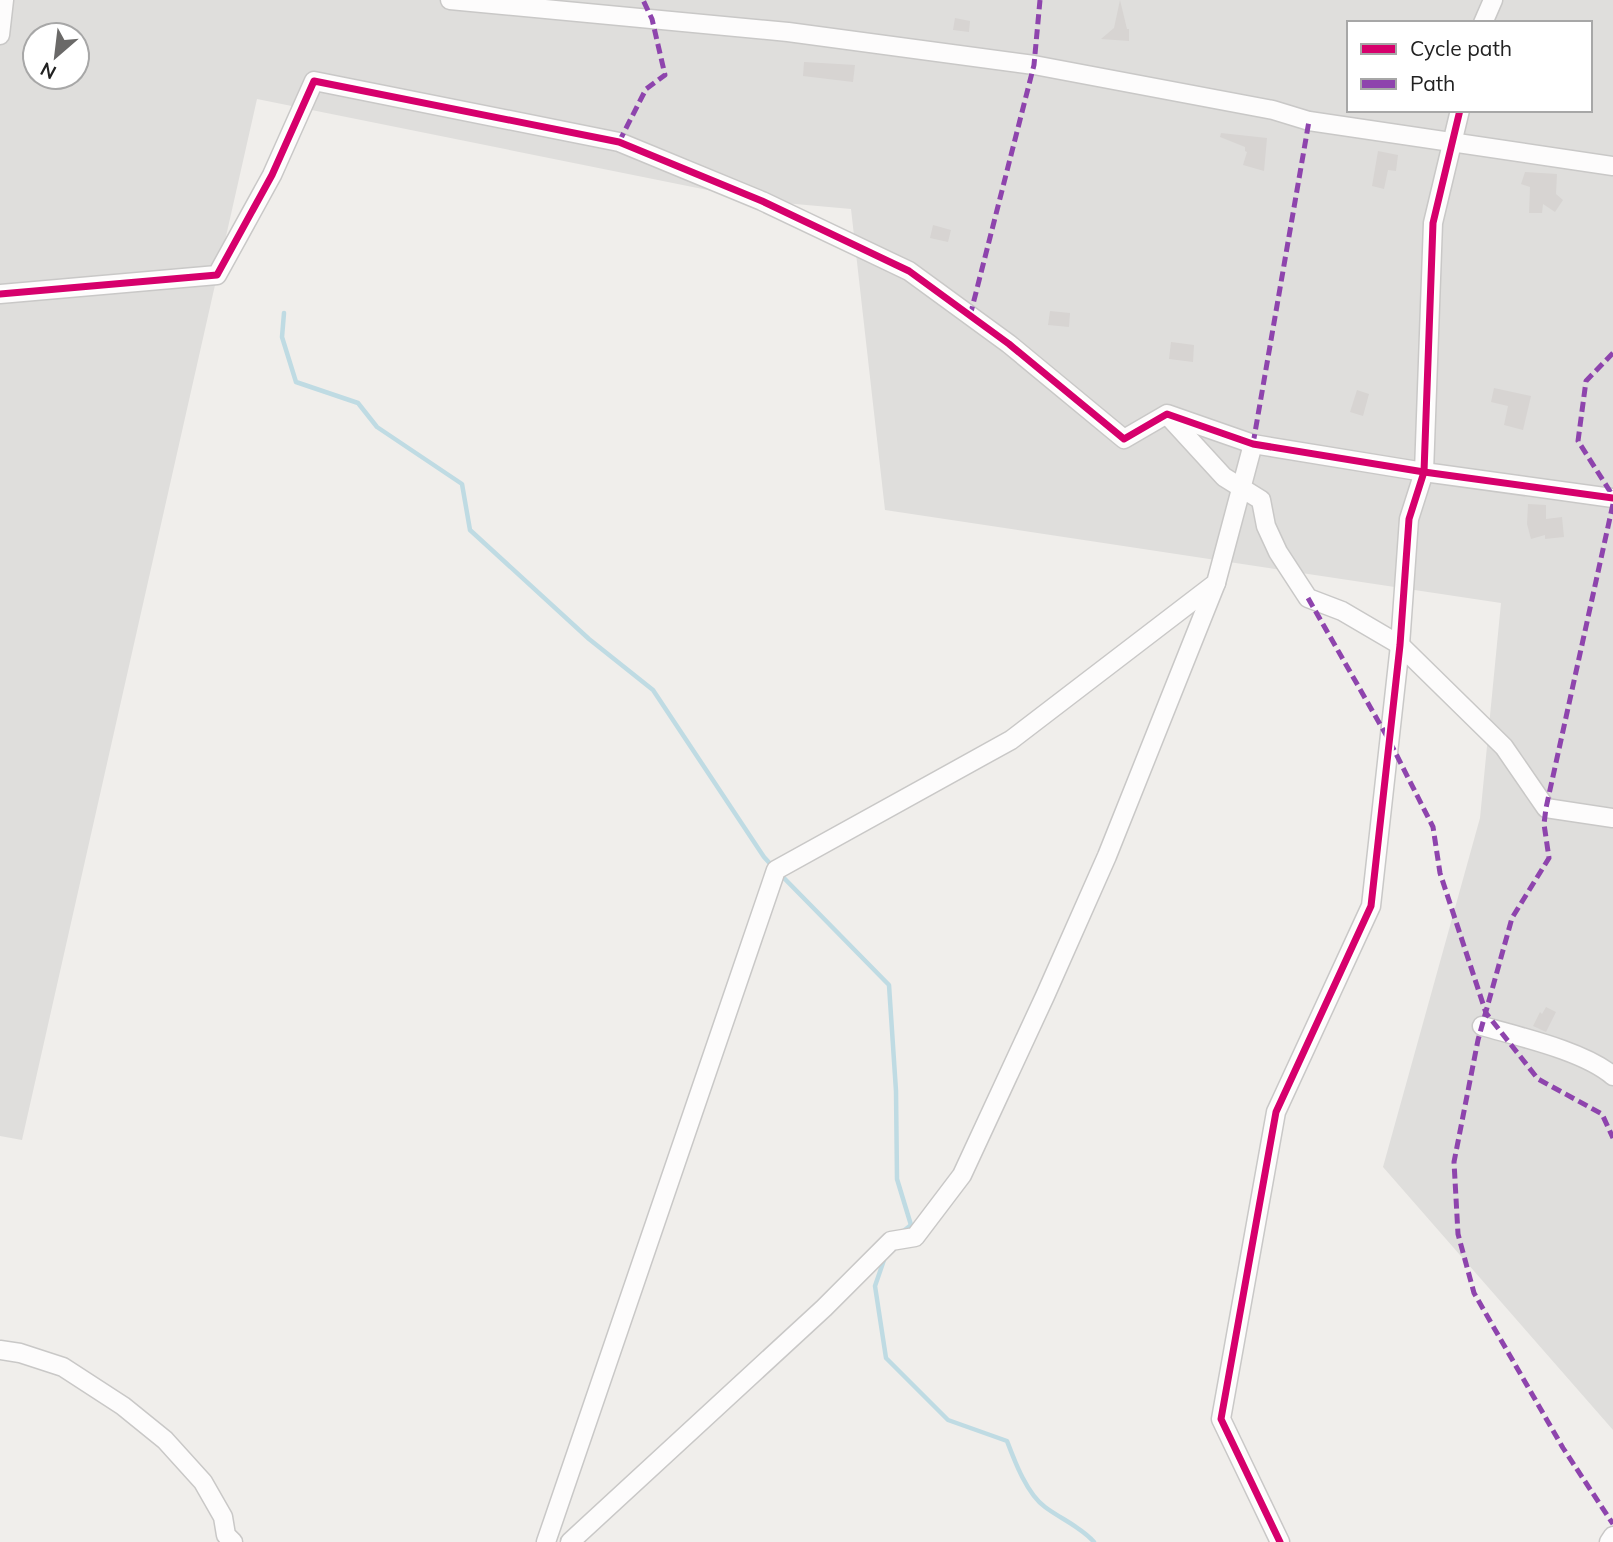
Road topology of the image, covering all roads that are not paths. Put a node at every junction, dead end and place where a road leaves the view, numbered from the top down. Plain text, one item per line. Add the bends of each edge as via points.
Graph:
1 (4, 0) edge
2 (450, 0) edge
3 (1493, 0) edge
4 (1484, 21) edge
5 (0, 35) edge
6 (1460, 112) edge
7 (1454, 142) junction
8 (1613, 166) edge
9 (0, 294) edge
10 (1167, 414) junction
11 (1254, 444) junction
12 (1424, 472) junction
13 (1242, 488) junction
14 (1613, 498) edge
15 (1216, 583) junction
16 (1400, 645) junction
17 (1613, 818) edge
18 (1482, 1026) dead end
19 (1613, 1076) edge
20 (0, 1350) edge
21 (1613, 1536) edge
22 (233, 1542) edge
23 (545, 1542) edge
24 (570, 1542) edge
25 (1280, 1542) edge
26 (1609, 1542) edge

1 - 5 street
2 - 7 street via 788,32 1034,65 1273,110 1309,121
3 - 4 street
6 - 7 street
7 - 8 street
7 - 12 street via 1433,223
9 - 10 street via 217,275 271,175 314,81 619,142 762,201 909,271 1009,344 1124,439
10 - 11 street
10 - 13 street via 1224,477
11 - 12 street
11 - 13 street
12 - 14 street
12 - 16 street via 1409,519
13 - 15 street
13 - 16 street via 1261,500 1278,552 1308,598 1342,611
15 - 23 street via 1011,740 776,870
15 - 24 street via 1107,856 962,1175 915,1237 891,1241
16 - 17 street via 1504,747 1546,808
16 - 25 street via 1371,906 1276,1112 1221,1419
18 - 19 street via 1543,1043
20 - 22 street via 63,1367 165,1440 203,1482
21 - 26 street

